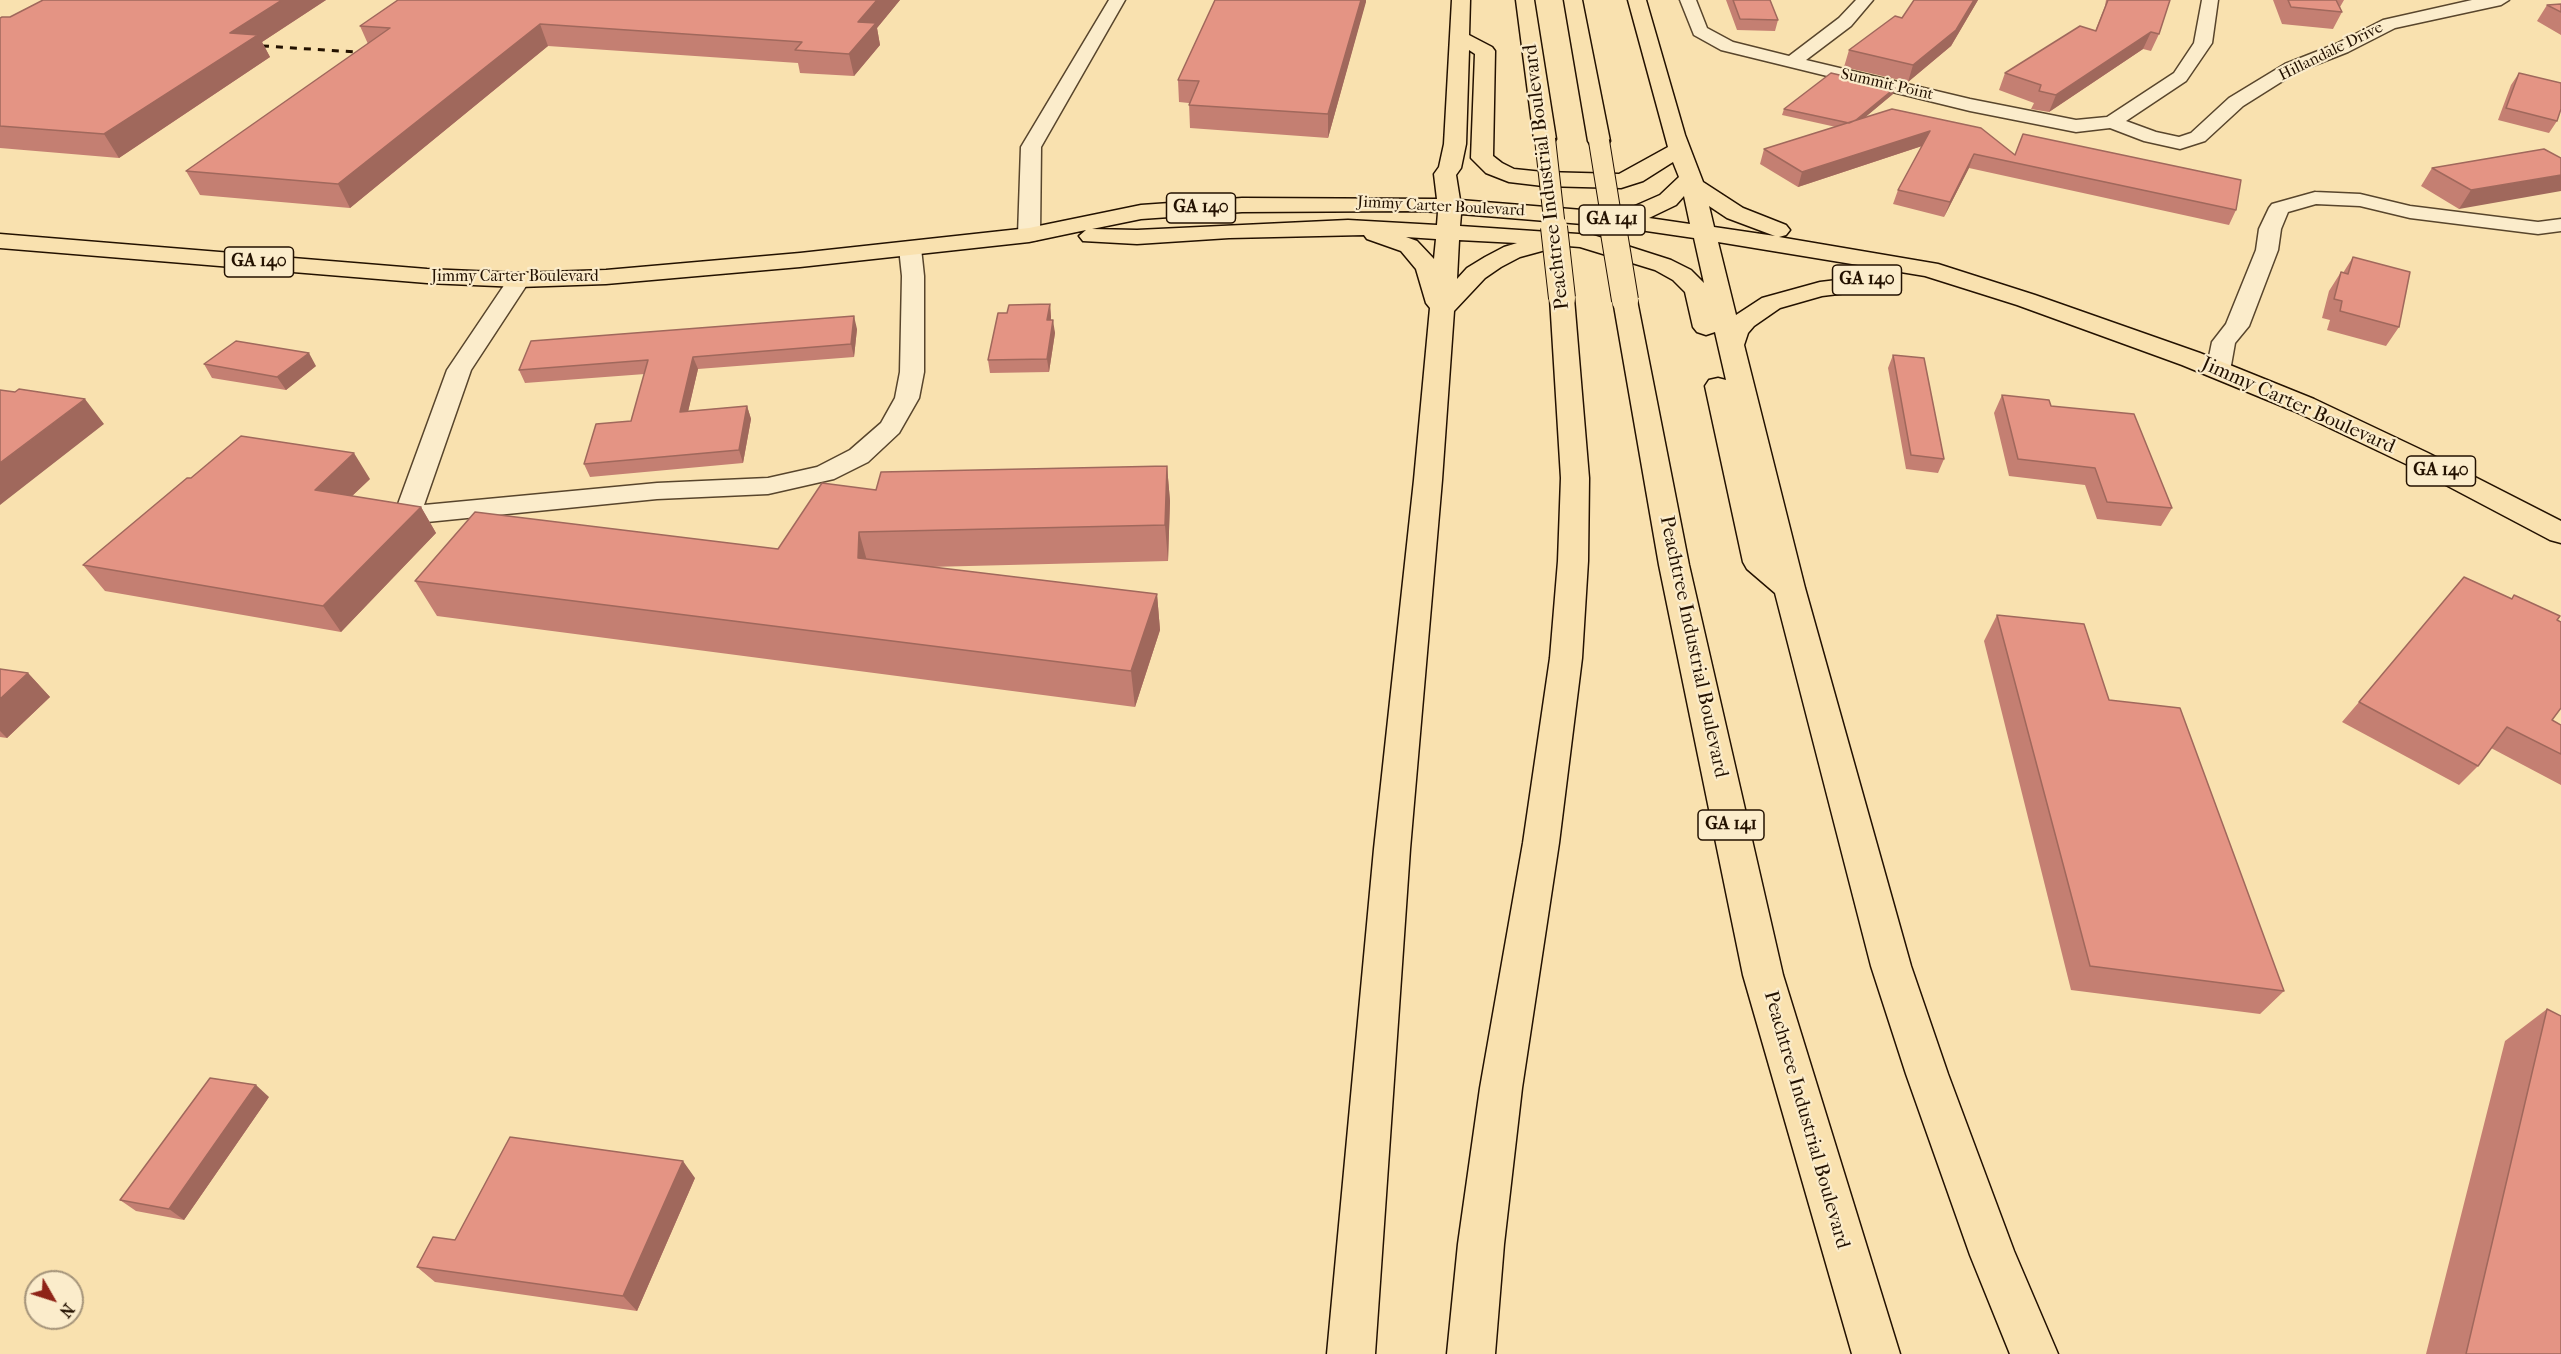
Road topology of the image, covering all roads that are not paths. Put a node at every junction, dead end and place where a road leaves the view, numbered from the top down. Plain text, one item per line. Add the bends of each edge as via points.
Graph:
1 (1117, 0) edge
2 (1461, 0) edge
3 (1525, 0) edge
4 (1573, 0) edge
5 (1637, 0) edge
6 (1688, 0) edge
7 (1865, 0) edge
8 (2210, 0) edge
9 (2440, 0) edge
10 (2501, 0) edge
11 (2461, 6) junction
12 (1460, 38) junction
13 (1791, 63) junction
14 (2112, 122) junction
15 (1680, 150) junction
16 (1461, 174) junction
17 (1692, 182) junction
18 (1375, 203) junction
19 (1449, 216) junction
20 (1619, 220) junction
21 (2561, 225) edge
22 (1532, 226) junction
23 (1029, 235) junction
24 (1586, 236) junction
25 (1137, 237) junction
26 (0, 241) edge
27 (1706, 242) junction
28 (910, 248) junction
29 (519, 280) junction
30 (1879, 282) junction
31 (2026, 300) junction
32 (1440, 310) junction
33 (1732, 344) junction
34 (2218, 370) junction
35 (2561, 533) edge
36 (1789, 588) junction
37 (1875, 1350) edge
38 (1351, 1354) edge
39 (1471, 1354) edge
40 (2034, 1354) edge

1 - 23 street via 1031,147
2 - 12 main road
3 - 39 main road, Peachtree Industrial Boulevard / GA 141, bridge via 1562,298 1575,478 1573,561 1566,658 1501,1088
4 - 37 main road, Peachtree Industrial Boulevard / GA 141, bridge via 1674,565 1763,975
5 - 15 main road
6 - 13 street, Summit Point via 1700,31 1711,39
7 - 13 street via 1845,22
8 - 14 street via 2203,43 2180,76
9 - 11 street
10 - 11 street, Hillandale Drive
11 - 14 street, Hillandale Drive via 2389,24 2291,68 2236,102 2198,137 2180,143
12 - 15 main road via 1485,51 1482,158 1494,168 1509,175 1543,179 1621,181
12 - 16 main road
13 - 14 street, Summit Point via 2076,126
15 - 17 main road
16 - 18 main road via 1424,179 1401,194
16 - 19 main road via 1445,174
16 - 22 main road
17 - 20 main road via 1668,200
17 - 27 main road
17 - 31 main road via 1735,213 1765,227 1941,262 1995,281
18 - 19 main road, Jimmy Carter Boulevard / GA 140 via 1417,204
18 - 23 main road, Jimmy Carter Boulevard / GA 140 via 1242,205 1141,212
19 - 22 main road, Jimmy Carter Boulevard / GA 140
19 - 25 main road, Jimmy Carter Boulevard / GA 140
19 - 32 main road
20 - 22 main road, Jimmy Carter Boulevard / GA 140
20 - 24 main road
20 - 27 main road, Jimmy Carter Boulevard / GA 140
21 - 34 street via 2538,228 2410,212 2307,215 2270,229 2267,250 2237,326 2224,342
22 - 24 main road
23 - 25 main road, Jimmy Carter Boulevard / GA 140
23 - 28 main road, Jimmy Carter Boulevard / GA 140
24 - 27 main road, Jimmy Carter Boulevard / GA 140
24 - 27 main road
24 - 32 main road via 1512,252 1476,273
24 - 36 main road via 1663,265 1698,290 1758,562
25 - 32 main road via 1377,234 1409,246 1428,267
26 - 29 main road, Jimmy Carter Boulevard / GA 140
27 - 30 main road, Jimmy Carter Boulevard / GA 140
27 - 31 main road, Jimmy Carter Boulevard / GA 140 via 1741,237 1929,269
27 - 33 main road
28 - 29 main road, Jimmy Carter Boulevard / GA 140 via 606,277
28 - 29 street via 912,372 907,398 890,428 859,456 825,473 768,486 657,491 406,515 459,370
30 - 31 main road, Jimmy Carter Boulevard / GA 140 via 1991,301
30 - 33 main road via 1820,289 1771,303 1745,321
31 - 34 main road, Jimmy Carter Boulevard / GA 140
32 - 38 main road
33 - 36 main road
34 - 35 main road, Jimmy Carter Boulevard / GA 140 via 2391,446
36 - 40 main road via 1891,966 1993,1255

